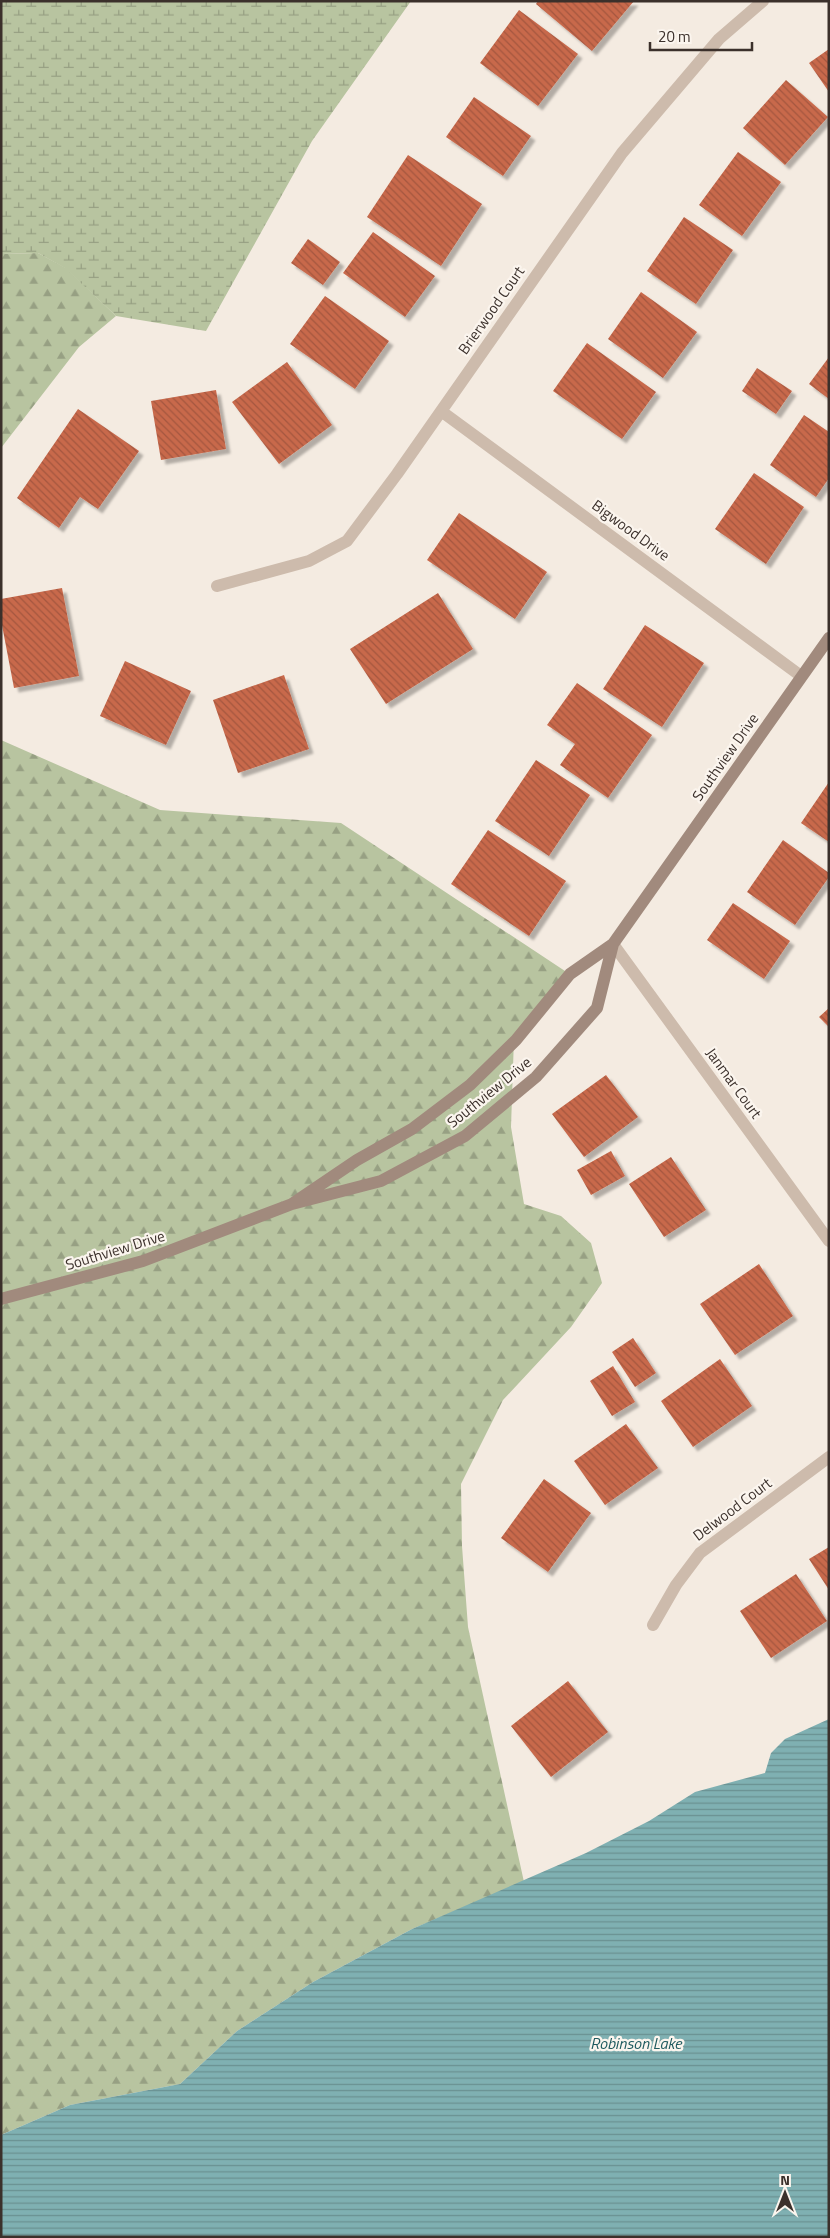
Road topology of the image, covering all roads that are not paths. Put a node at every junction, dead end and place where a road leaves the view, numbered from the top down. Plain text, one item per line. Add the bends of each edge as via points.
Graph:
1 (763, 1) edge
2 (441, 411) junction
3 (217, 586) dead end
4 (829, 638) edge
5 (801, 676) junction
6 (613, 944) junction
7 (292, 1204) junction
8 (829, 1241) edge
9 (1, 1299) edge
10 (829, 1456) edge
11 (653, 1625) dead end

1 - 2 street, Brierwood Court via 719,39 622,153
2 - 3 street, Brierwood Court via 347,541 309,561
2 - 5 street, Bigwood Drive
4 - 5 street, Southview Drive
5 - 6 street, Southview Drive
6 - 7 street, Southview Drive via 570,974 516,1040 470,1085 412,1129 357,1160
6 - 7 street, Southview Drive via 597,1008 536,1078 465,1136 381,1181
6 - 8 street, Janmar Court
7 - 9 street, Southview Drive via 143,1261
10 - 11 street, Delwood Court via 700,1553 676,1585

